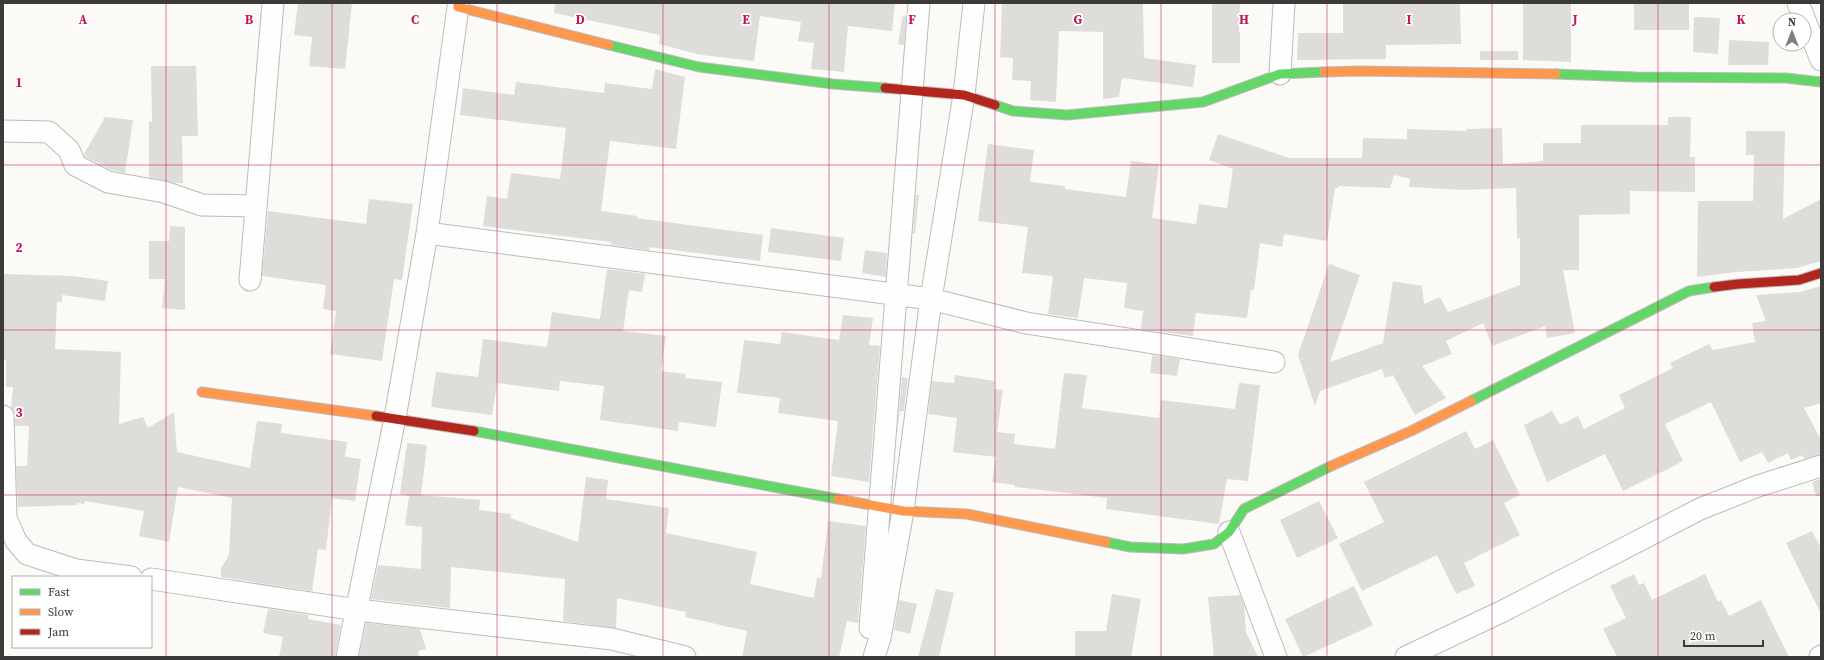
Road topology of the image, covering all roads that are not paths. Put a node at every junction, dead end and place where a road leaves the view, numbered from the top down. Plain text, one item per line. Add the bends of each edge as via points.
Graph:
1 (273, 3) edge
2 (919, 3) edge
3 (974, 3) edge
4 (1284, 3) edge
5 (1798, 3) edge
6 (458, 5) edge
7 (1821, 60) edge
8 (1280, 74) junction
9 (1821, 82) edge
10 (964, 95) junction
11 (3, 131) edge
12 (256, 206) junction
13 (427, 233) junction
14 (1821, 272) edge
15 (250, 280) dead end
16 (931, 299) junction
17 (1274, 362) dead end
18 (202, 392) dead end
19 (3, 416) edge
20 (395, 418) junction
21 (1821, 466) edge
22 (903, 511) junction
23 (1229, 532) junction
24 (123, 576) edge
25 (152, 579) edge
26 (357, 610) junction
27 (347, 657) edge
28 (685, 657) edge
29 (867, 657) edge
30 (874, 657) edge
31 (1276, 657) edge
32 (1406, 657) edge

1 - 12 street
2 - 29 street
3 - 10 street
4 - 8 street
5 - 7 street
6 - 10 street via 699,67 833,84
6 - 13 street
8 - 9 street via 1358,71 1786,78
8 - 10 street via 1203,102 1067,115 1013,111
10 - 16 street
11 - 12 street via 49,132 68,150 75,165 108,182 164,192 202,205
12 - 15 street
13 - 16 street
13 - 20 street
14 - 23 street via 1799,280 1738,284 1689,291 1411,431 1333,465 1244,509
16 - 17 street via 1026,323
16 - 22 street
18 - 20 street
19 - 24 street via 6,518 16,541 27,554 76,570
20 - 22 street via 533,441
20 - 26 street
21 - 32 street via 1758,486 1700,509 1503,611
22 - 23 street via 967,514 1130,546 1183,549 1214,544
22 - 30 street via 880,638
23 - 31 street
25 - 26 street
26 - 27 street
26 - 28 street via 612,639

